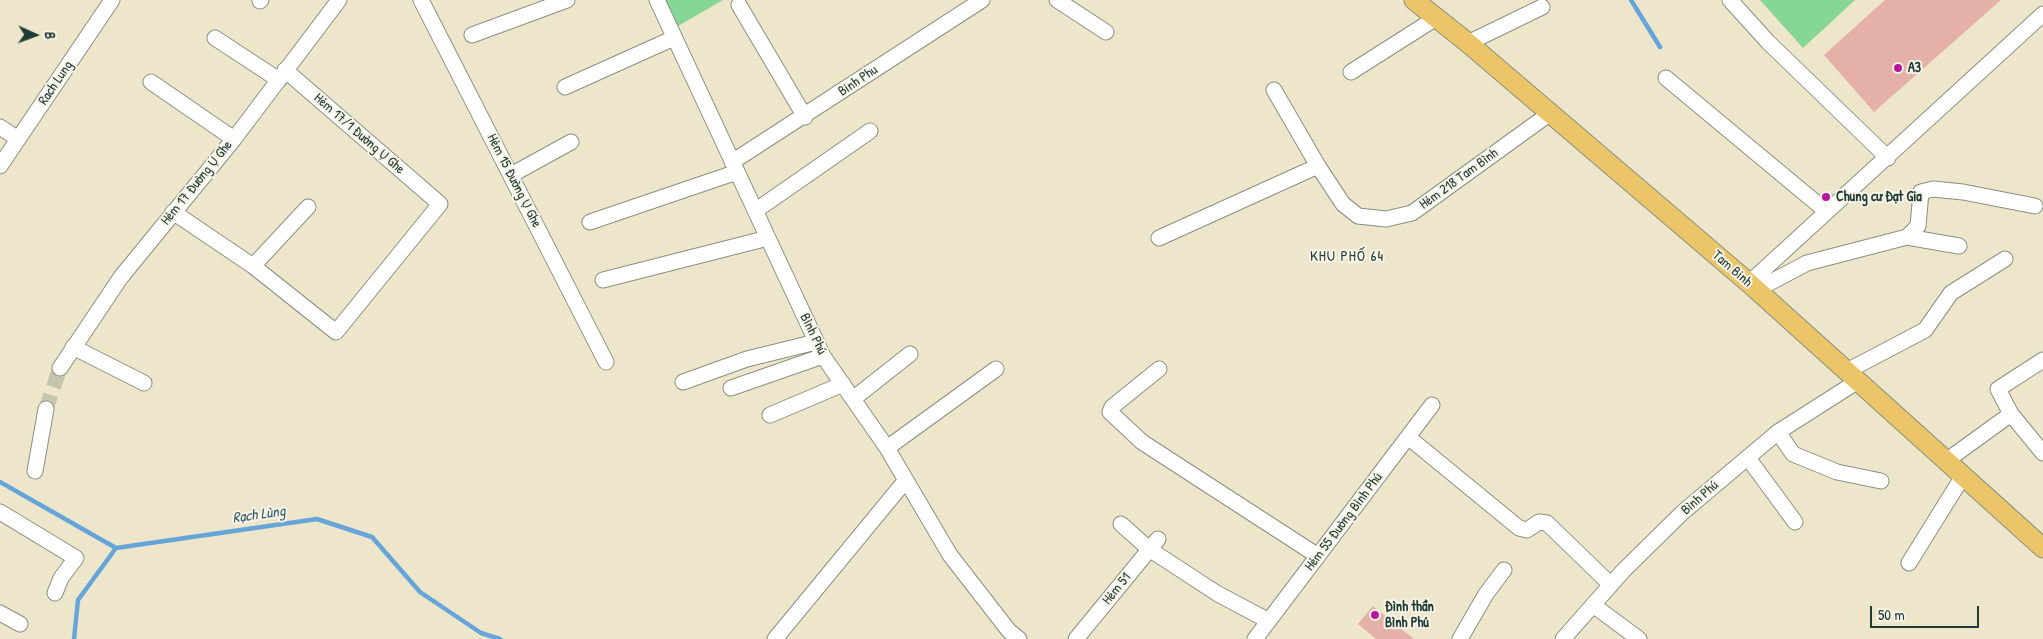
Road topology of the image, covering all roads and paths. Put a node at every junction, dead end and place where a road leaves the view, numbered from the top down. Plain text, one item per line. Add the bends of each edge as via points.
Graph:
1 (112, 0) edge
2 (339, 0) edge
3 (421, 0) edge
4 (567, 0) edge
5 (657, 0) edge
6 (982, 0) edge
7 (1057, 0) edge
8 (1414, 0) edge
9 (1730, 0) edge
10 (739, 5) dead end
11 (1542, 7) dead end
12 (2043, 14) edge
13 (1436, 18) junction
14 (1106, 32) dead end
15 (472, 35) dead end
16 (215, 38) dead end
17 (674, 38) junction
18 (1468, 43) junction
19 (1351, 72) dead end
20 (282, 75) junction
21 (1666, 78) dead end
22 (151, 82) dead end
23 (565, 87) dead end
24 (1274, 90) dead end
25 (1549, 114) junction
26 (805, 117) junction
27 (0, 127) edge
28 (870, 131) dead end
29 (234, 138) junction
30 (18, 139) junction
31 (571, 142) dead end
32 (1888, 158) junction
33 (0, 166) edge
34 (1318, 166) junction
35 (735, 167) junction
36 (510, 175) junction
37 (2035, 206) dead end
38 (308, 207) dead end
39 (755, 211) junction
40 (1826, 211) junction
41 (173, 212) junction
42 (590, 222) dead end
43 (1906, 237) junction
44 (768, 238) junction
45 (1159, 238) dead end
46 (1959, 246) dead end
47 (2004, 259) dead end
48 (253, 266) junction
49 (603, 280) dead end
50 (1752, 286) junction
51 (73, 347) junction
52 (819, 349) junction
53 (910, 354) dead end
54 (2043, 360) edge
55 (606, 362) dead end
56 (60, 368) tunnel mouth
57 (996, 369) dead end
58 (1159, 369) dead end
59 (1852, 376) junction
60 (683, 382) dead end
61 (144, 383) dead end
62 (843, 384) junction
63 (731, 388) dead end
64 (852, 398) junction
65 (1432, 405) dead end
66 (46, 409) tunnel mouth
67 (2011, 414) junction
68 (770, 415) dead end
69 (1778, 432) junction
70 (1408, 437) junction
71 (887, 448) junction
72 (2043, 454) edge
73 (1748, 458) junction
74 (1946, 461) junction
75 (35, 471) dead end
76 (1963, 476) junction
77 (906, 480) junction
78 (1881, 481) dead end
79 (0, 512) edge
80 (1795, 522) dead end
81 (1120, 524) dead end
82 (1153, 544) junction
83 (2043, 548) edge
84 (1318, 556) junction
85 (1909, 563) dead end
86 (1504, 570) dead end
87 (1611, 585) junction
88 (55, 592) dead end
89 (1593, 605) junction
90 (0, 614) edge
91 (1269, 621) junction
92 (20, 624) dead end
93 (775, 639) edge
94 (1019, 639) edge
95 (1076, 639) edge
96 (1255, 639) edge
97 (1460, 639) edge
98 (1563, 639) edge
99 (1639, 639) edge

1 - 30 street, Rach Lung
2 - 20 street, Hẻm 17 Đường Ụ Ghe
3 - 36 street, Hẻm 15 Đường Ụ Ghe
4 - 15 street
5 - 17 street, Bình Phú
6 - 26 street, Binh Phu
7 - 14 street
8 - 13 main road, Tam Binh
9 - 32 street via 1775,49
10 - 26 street
11 - 18 street
12 - 32 street
13 - 18 main road, Tam Binh
13 - 19 street
16 - 20 street, Hẻm 17/1 Đường Ụ Ghe
17 - 23 street
17 - 35 street, Bình Phú
18 - 25 main road, Tam Binh
20 - 29 street, Hẻm 17 Đường Ụ Ghe
20 - 48 street, Hẻm 17/1 Đường Ụ Ghe via 440,204 336,332
21 - 40 street
22 - 29 street
24 - 34 street, Hẻm 218 Tam Bình
25 - 34 street, Hẻm 218 Tam Bình via 1412,213 1386,219 1358,216 1343,204
25 - 50 main road, Tam Binh
26 - 35 street, Binh Phu
27 - 30 street
28 - 39 street
29 - 41 street, Hẻm 17 Đường Ụ Ghe
30 - 33 street, Rach Lung
31 - 36 street
32 - 40 street
34 - 45 street
35 - 39 street, Bình Phú
35 - 42 street, Binh Phu
36 - 55 street, Hẻm 15 Đường Ụ Ghe
37 - 43 street via 1933,189 1921,192 1918,226
38 - 48 street
39 - 44 street, Bình Phú
40 - 50 street
41 - 48 street
41 - 51 street, Hẻm 17 Đường Ụ Ghe
43 - 46 street
43 - 50 street via 1807,263
44 - 49 street
44 - 52 street, Bình Phú
47 - 59 street, Bình Phú via 1951,293 1925,330
50 - 59 main road, Tam Binh
51 - 56 street, Hẻm 17 Đường Ụ Ghe
51 - 61 street
52 - 60 street via 747,359
52 - 62 street, Bình Phú
52 - 63 street
53 - 64 street
54 - 67 street via 1998,390
57 - 71 street
58 - 84 street via 1110,412 1142,442
59 - 69 street, Bình Phú
59 - 74 main road, Tam Binh
62 - 64 street, Bình Phú
62 - 68 street
64 - 71 street, Bình Phú
65 - 70 street, Hẻm 55 Đường Bình Phú
66 - 75 street
67 - 72 street
67 - 74 street
69 - 73 street, Bình Phú
69 - 78 street via 1793,454 1837,472
70 - 84 street, Hẻm 55 Đường Bình Phú
70 - 87 street via 1519,528 1527,530 1540,522 1547,523
71 - 77 street, Bình Phú
73 - 80 street
73 - 87 street, Bình Phú via 1683,512
74 - 76 main road, Tam Binh
76 - 83 main road, Tam Binh
76 - 85 street
77 - 93 street
77 - 94 street, Bình Phú via 950,555 1009,631
79 - 88 street via 76,558
81 - 82 street
82 - 91 street via 1218,594
82 - 95 street, Hẻm 51
84 - 91 street, Hẻm 55 Đường Bình Phú
86 - 97 street
87 - 89 street, Bình Phú
89 - 98 street, Bình Phú
89 - 99 street
90 - 92 street
91 - 96 street, Hẻm 55 Đường Bình Phú

